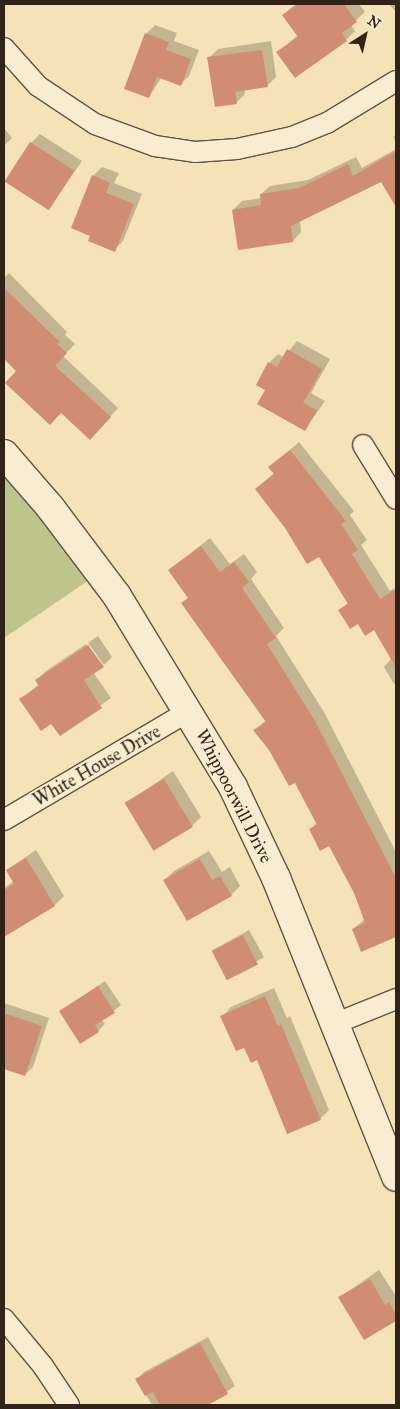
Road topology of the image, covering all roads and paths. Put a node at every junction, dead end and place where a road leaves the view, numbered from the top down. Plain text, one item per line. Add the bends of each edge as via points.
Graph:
1 (4, 48) edge
2 (396, 81) edge
3 (363, 445) dead end
4 (4, 454) edge
5 (396, 499) edge
6 (189, 711) junction
7 (4, 820) edge
8 (396, 1000) edge
9 (334, 1024) junction
10 (396, 1177) edge
11 (4, 1319) edge
12 (69, 1405) edge

1 - 2 street via 38,86 95,124 155,146 195,152 251,147 292,137 342,115
3 - 5 street
4 - 6 street, Whippoorwill Drive via 111,588
6 - 7 street, White House Drive
6 - 9 street, Whippoorwill Drive via 253,827
8 - 9 street
9 - 10 street, Whippoorwill Drive
11 - 12 street via 43,1366

